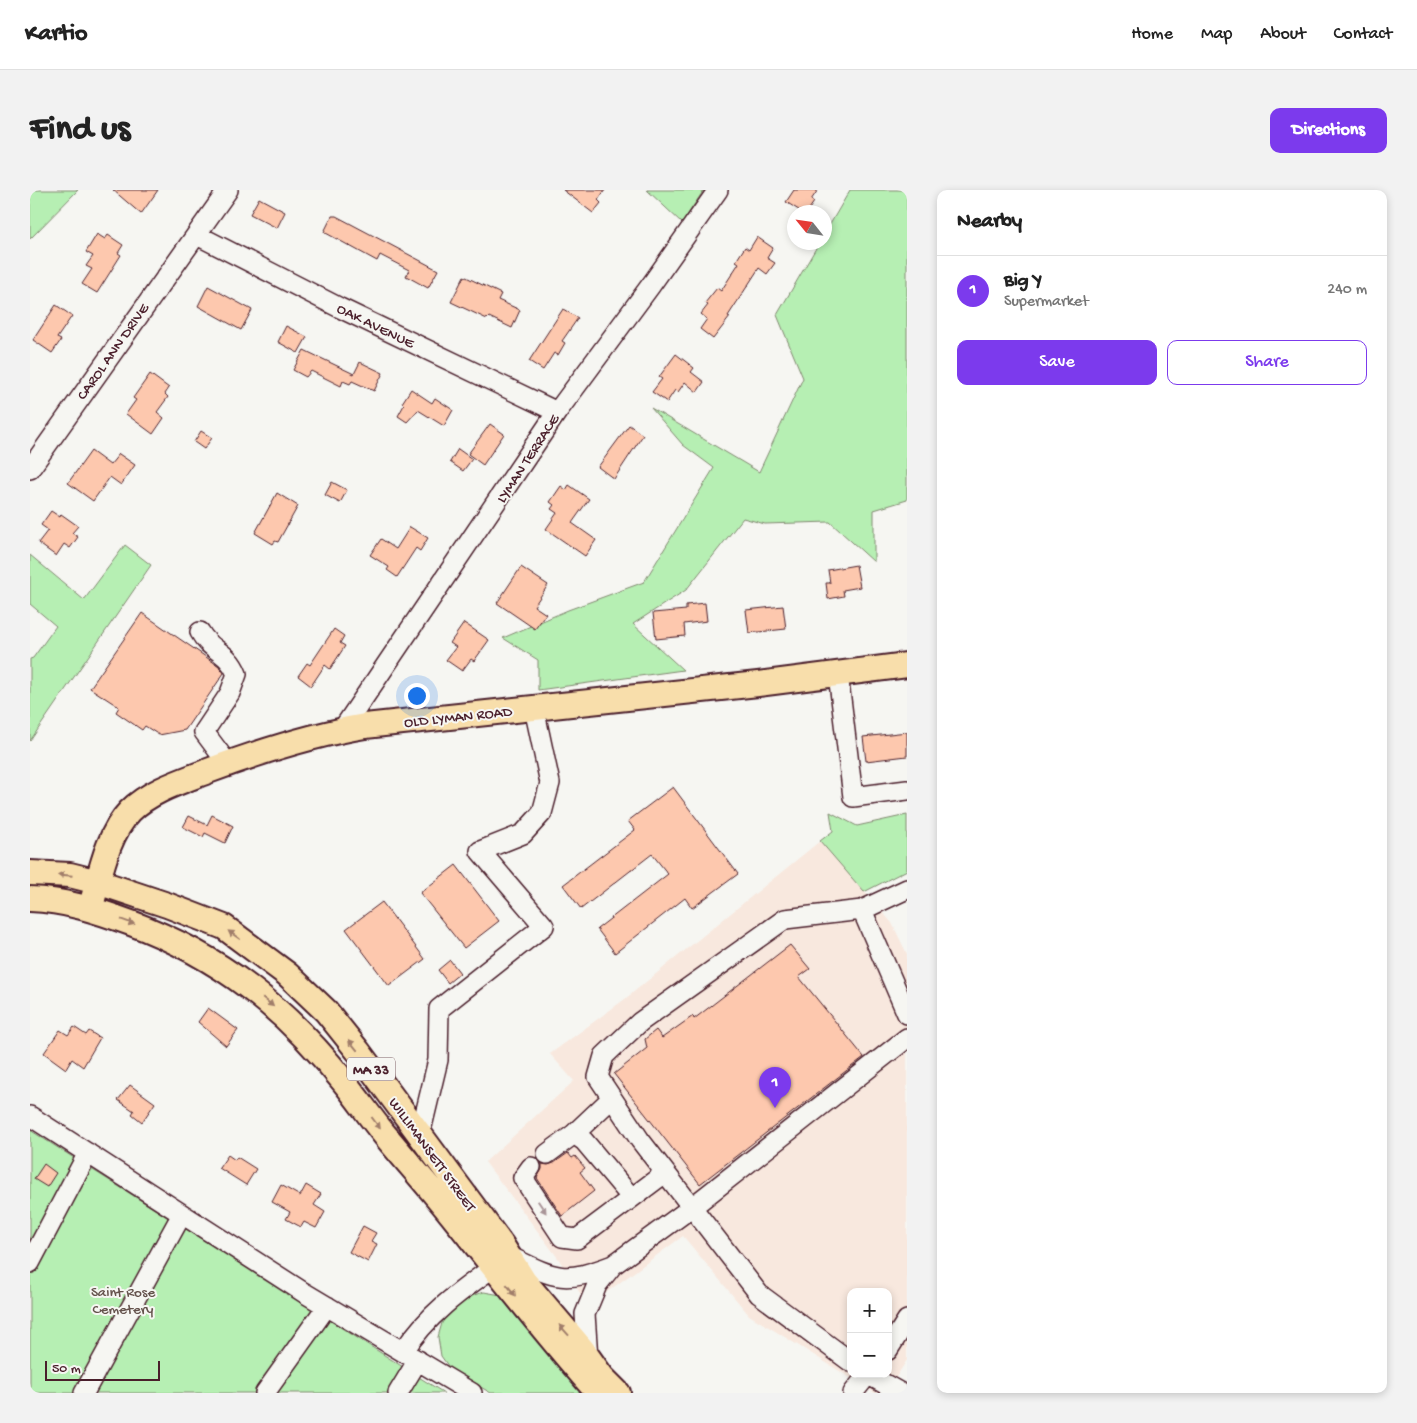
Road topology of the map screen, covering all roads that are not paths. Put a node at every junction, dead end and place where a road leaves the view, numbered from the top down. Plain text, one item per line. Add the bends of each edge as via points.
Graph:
1 (228, 190) edge
2 (718, 190) edge
3 (197, 235) junction
4 (556, 412) junction
5 (30, 469) edge
6 (200, 632) dead end
7 (907, 664) edge
8 (838, 674) junction
9 (534, 708) junction
10 (342, 730) junction
11 (228, 764) junction
12 (907, 790) edge
13 (30, 874) edge
14 (98, 882) junction
15 (907, 889) edge
16 (30, 898) edge
17 (90, 909) junction
18 (862, 910) junction
19 (907, 1014) edge
20 (907, 1038) edge
21 (612, 1098) junction
22 (30, 1116) edge
23 (574, 1134) junction
24 (420, 1135) junction
25 (88, 1153) junction
26 (547, 1154) dead end
27 (531, 1167) dead end
28 (665, 1173) junction
29 (631, 1197) junction
30 (691, 1208) junction
31 (182, 1214) junction
32 (501, 1262) junction
33 (30, 1263) edge
34 (613, 1265) junction
35 (327, 1306) junction
36 (907, 1320) edge
37 (892, 1344) edge
38 (411, 1356) junction
39 (588, 1358) junction
40 (847, 1359) edge
41 (867, 1379) edge
42 (84, 1393) edge
43 (265, 1393) edge
44 (398, 1393) edge
45 (472, 1393) edge
46 (598, 1393) edge
47 (618, 1393) edge
48 (853, 1393) edge
49 (900, 1393) edge

1 - 3 street, CAROL ANN DRIVE
2 - 4 street, LYMAN TERRACE via 646,293
3 - 4 street, OAK AVENUE
3 - 5 street, CAROL ANN DRIVE
4 - 10 street, LYMAN TERRACE
6 - 11 street via 204,641 232,660 237,674 230,693 204,732
7 - 8 main road, OLD LYMAN ROAD
8 - 9 main road, OLD LYMAN ROAD
8 - 12 street via 853,797
9 - 10 main road, OLD LYMAN ROAD
9 - 24 street via 550,783 542,813 523,834 480,851 544,926 439,1009 438,1060
10 - 11 main road, OLD LYMAN ROAD
11 - 14 main road, OLD LYMAN ROAD via 174,784 130,812 114,836
14 -> 13 main road, WILLIMANSETT STREET / MA 33 via 70,875
14 - 17 main road, OLD LYMAN ROAD
24 -> 14 main road, WILLIMANSETT STREET / MA 33 via 326,1011 287,974 224,928
15 - 18 street
16 - 17 main road, WILLIMANSETT STREET / MA 33
17 -> 32 main road, WILLIMANSETT STREET / MA 33 via 162,934 232,972 271,1005 344,1081 456,1219
18 - 19 street
18 - 21 street via 785,920 640,1022 604,1056 598,1078
20 - 30 street
21 - 23 street
21 - 28 street
22 - 25 street
23 - 26 street
23 - 29 street via 584,1141
24 - 32 main road, WILLIMANSETT STREET / MA 33
25 - 31 street
25 - 33 street
27 -> 29 street via 523,1178 562,1237 577,1239
28 - 29 street
28 - 30 street
30 - 34 street
30 - 40 street via 759,1294
31 - 35 street
31 - 42 street
32 - 34 street via 555,1277 590,1274
32 - 38 street via 446,1301 420,1328
39 -> 32 main road, WILLIMANSETT STREET / MA 33
32 -> 46 main road, WILLIMANSETT STREET / MA 33 via 525,1308
34 - 39 street via 597,1285 585,1314
35 - 38 street
35 - 43 street
36 - 37 street
38 - 44 street
38 - 45 street
39 - 47 main road, WILLIMANSETT STREET / MA 33
41 - 48 street
41 - 49 street

